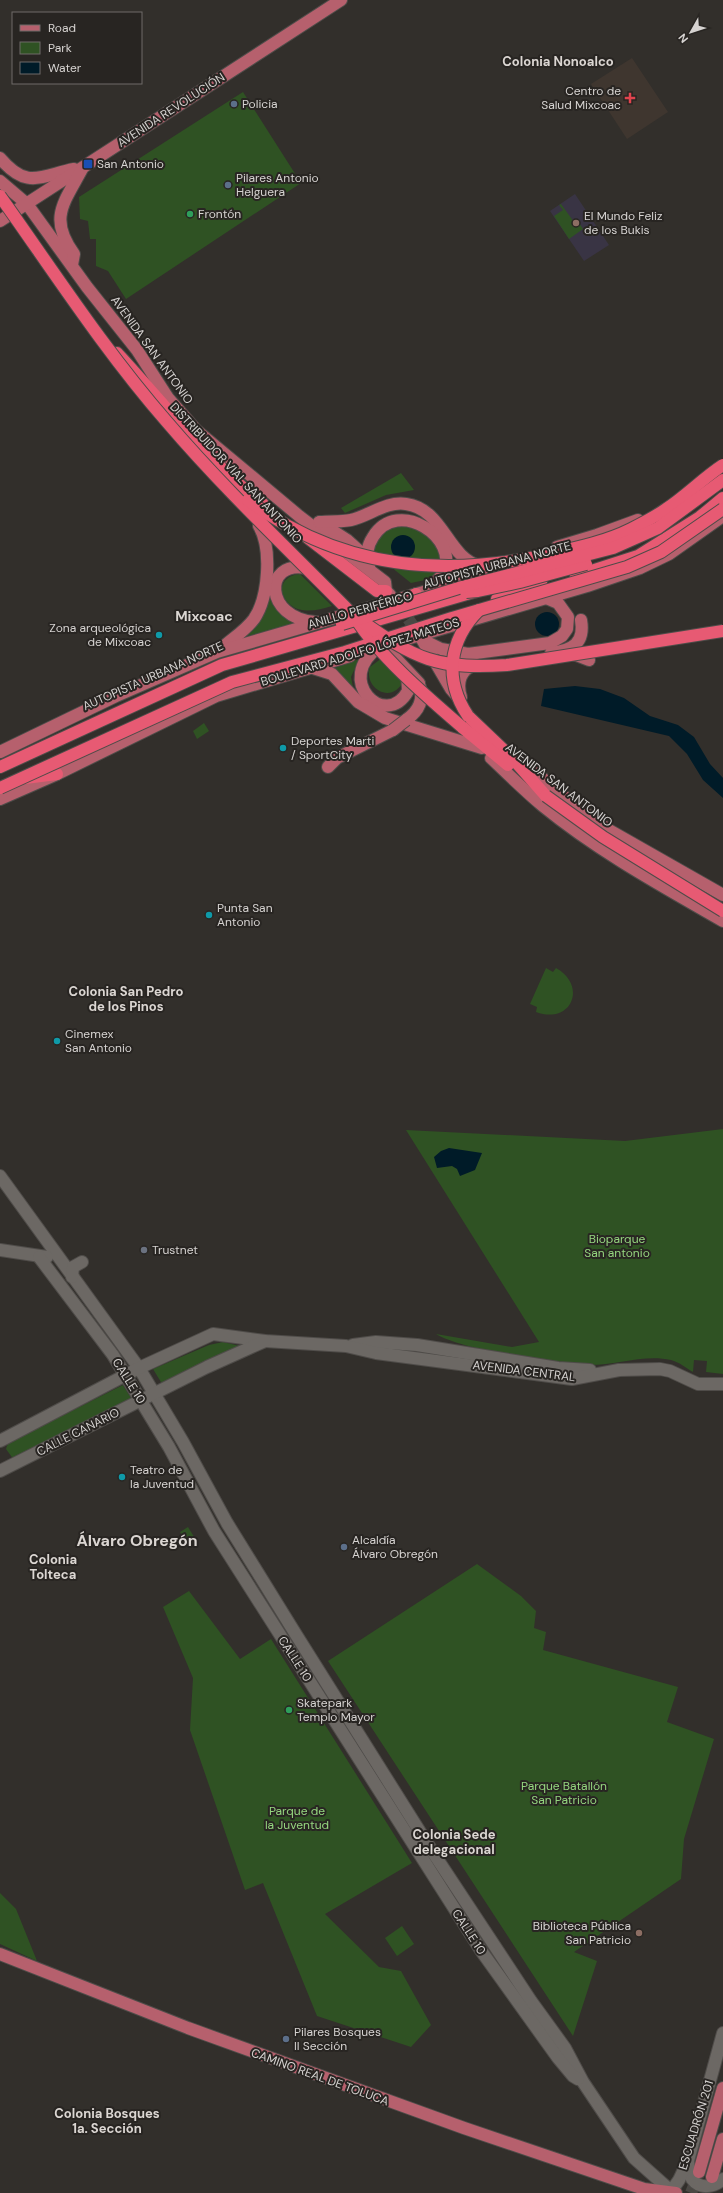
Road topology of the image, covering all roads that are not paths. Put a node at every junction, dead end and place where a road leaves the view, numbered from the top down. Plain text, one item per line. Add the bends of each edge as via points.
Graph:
1 (341, 0) edge
2 (0, 158) edge
3 (82, 168) junction
4 (1, 188) edge
5 (0, 201) edge
6 (27, 204) junction
7 (5, 218) edge
8 (72, 265) junction
9 (117, 353) junction
10 (723, 458) edge
11 (723, 465) edge
12 (723, 474) edge
13 (723, 481) edge
14 (723, 488) edge
15 (723, 498) edge
16 (723, 509) edge
17 (299, 516) junction
18 (723, 516) edge
19 (320, 522) junction
20 (259, 526) junction
21 (656, 531) junction
22 (565, 557) junction
23 (531, 559) junction
24 (368, 564) junction
25 (489, 567) junction
26 (306, 568) junction
27 (459, 588) junction
28 (527, 591) junction
29 (384, 592) joint
30 (421, 592) junction
31 (544, 597) junction
32 (343, 605) dead end
33 (514, 606) junction
34 (354, 616) junction
35 (387, 617) junction
36 (581, 620) dead end
37 (321, 622) junction
38 (723, 631) edge
39 (384, 648) junction
40 (217, 652) junction
41 (562, 652) junction
42 (589, 660) dead end
43 (403, 665) junction
44 (313, 668) junction
45 (415, 678) junction
46 (427, 695) joint
47 (462, 702) junction
48 (482, 748) junction
49 (0, 752) edge
50 (0, 762) edge
51 (0, 766) edge
52 (328, 767) dead end
53 (57, 774) junction
54 (2, 784) edge
55 (549, 798) junction
56 (0, 799) edge
57 (723, 895) edge
58 (723, 910) edge
59 (723, 921) edge
60 (0, 1176) edge
61 (0, 1250) edge
62 (40, 1257) junction
63 (58, 1258) junction
64 (82, 1262) dead end
65 (72, 1278) junction
66 (265, 1341) junction
67 (139, 1368) junction
68 (126, 1375) junction
69 (723, 1384) edge
70 (154, 1394) junction
71 (142, 1400) junction
72 (0, 1441) edge
73 (0, 1471) edge
74 (0, 1954) edge
75 (723, 2033) edge
76 (577, 2076) junction
77 (723, 2088) edge
78 (723, 2139) edge
79 (688, 2161) junction
80 (699, 2172) tunnel mouth
81 (718, 2178) edge
82 (723, 2188) edge
83 (647, 2191) edge
84 (672, 2192) edge
85 (722, 2193) edge

1 - 3 main road, AVENIDA REVOLUCIÓN
2 - 3 main road via 16,174 29,178 40,178
3 - 6 main road, AVENIDA REVOLUCIÓN
3 - 8 main road via 64,203 60,220 62,235 74,254
4 - 6 main road, AVENIDA SAN ANTONIO
4 - 9 highway, DISTRIBUIDOR VIAL SAN ANTONIO
4 - 34 highway, DISTRIBUIDOR VIAL SAN ANTONIO, bridge via 93,328 166,422
5 - 7 main road
6 - 7 main road, AVENIDA REVOLUCIÓN
6 - 8 main road, AVENIDA SAN ANTONIO
7 - 20 main road via 138,394 198,463
8 - 17 main road, AVENIDA SAN ANTONIO via 137,350 182,415 211,444
9 - 23 highway, DISTRIBUIDOR VIAL SAN ANTONIO, bridge via 193,446 247,500 300,533 349,553 416,565 464,567
9 - 29 highway, DISTRIBUIDOR VIAL SAN ANTONIO, bridge via 197,443 251,495
10 - 25 main road via 678,494 634,522
11 - 23 highway, DISTRIBUIDOR VIAL SAN ANTONIO, bridge via 666,509 630,529 582,547
12 - 21 highway
12 - 35 highway, ANILLO PERIFÉRICO via 651,528 558,568
13 - 21 highway, AUTOPISTA URBANA NORTE, bridge
14 - 21 highway via 678,526
15 - 28 highway via 700,517 638,556
16 - 54 highway, bridge via 661,552 627,567 358,648 232,682
17 - 19 main road
17 - 24 main road, AVENIDA SAN ANTONIO
18 - 31 main road, BOULEVARD ADOLFO LÓPEZ MATEOS via 669,554 640,568
19 - 24 main road via 347,540
19 - 25 main road via 350,520 393,504 412,505 437,522 468,562
20 - 26 main road
20 - 40 main road via 265,537 268,555 262,602 250,623
21 - 22 highway via 609,542
21 - 27 highway, AUTOPISTA URBANA NORTE, bridge via 613,548
21 - 55 highway, bridge via 636,551 497,599 478,611 457,642 452,678 461,705 479,727
22 - 23 highway
22 - 27 highway, bridge via 478,579
24 - 29 main road, AVENIDA SAN ANTONIO via 385,582
24 - 30 main road via 372,538 381,528 398,520 407,519 417,523 438,539 446,558 443,574
25 - 30 main road
26 - 32 main road
26 - 37 main road via 296,567 281,575 276,582 275,595 281,607 290,615 307,621
27 - 50 highway, AUTOPISTA URBANA NORTE, bridge via 221,658
28 - 33 highway
28 - 54 highway via 227,679
30 - 35 highway
30 - 37 main road
31 - 33 main road, BOULEVARD ADOLFO LÓPEZ MATEOS
31 - 47 main road via 558,603 568,617 565,632 553,642 468,654 441,649 420,637 451,689
33 - 39 main road, BOULEVARD ADOLFO LÓPEZ MATEOS
34 - 38 highway, bridge via 390,642 427,660 476,667 507,665
34 - 46 highway, DISTRIBUIDOR VIAL SAN ANTONIO, bridge via 365,633
35 - 51 highway, ANILLO PERIFÉRICO via 222,665
36 - 41 main road via 582,629 578,642
37 - 40 main road
39 - 43 main road
39 - 43 main road via 366,658 360,673 363,690 372,701 385,706 403,699 409,685 408,674
39 - 44 main road, BOULEVARD ADOLFO LÓPEZ MATEOS
40 - 49 main road via 116,696
41 - 42 main road
41 - 47 main road via 466,667 459,684
43 - 45 main road
44 - 48 main road via 332,674 358,702 378,714
44 - 53 main road, BOULEVARD ADOLFO LÓPEZ MATEOS via 216,696
45 - 48 main road
45 - 52 main road, bridge via 421,692 416,711 393,730 337,758
46 - 55 highway, AVENIDA SAN ANTONIO, bridge
47 - 55 main road
48 - 55 main road
53 - 54 highway
53 - 56 main road, BOULEVARD ADOLFO LÓPEZ MATEOS
55 - 57 main road
55 - 58 highway, AVENIDA SAN ANTONIO, bridge via 603,837
55 - 59 main road via 583,836
60 - 63 street, CALLE 10
61 - 62 street
62 - 63 street
62 - 68 street, CALLE 10 via 106,1344
63 - 65 street, CALLE 10
64 - 65 street via 73,1267
65 - 67 street, CALLE 10
66 - 67 street, AVENIDA CENTRAL via 212,1334
66 - 69 street, AVENIDA CENTRAL via 346,1346 376,1342 573,1370 660,1363 670,1364 694,1376
66 - 70 street, CALLE CANARIO
67 - 68 street
67 - 70 street, CALLE 10
68 - 71 street, CALLE 10
68 - 72 street
70 - 71 street, CALLE CANARIO
70 - 76 street, CALLE 10 via 227,1523 299,1640 432,1851 530,2000 565,2048
71 - 73 street, CALLE CANARIO
71 - 76 street, CALLE 10 via 214,1530 482,1952
74 - 83 main road, CAMINO REAL DE TOLUCA via 301,2070
75 - 79 street, ESCUADRÓN 201
76 - 84 street, CALLE 10 via 634,2158
77 - 80 main road
78 - 81 main road
79 - 81 street via 692,2179 701,2186 712,2186
79 - 84 street, ESCUADRÓN 201
82 - 85 street
83 - 84 main road, CAMINO REAL DE TOLUCA

